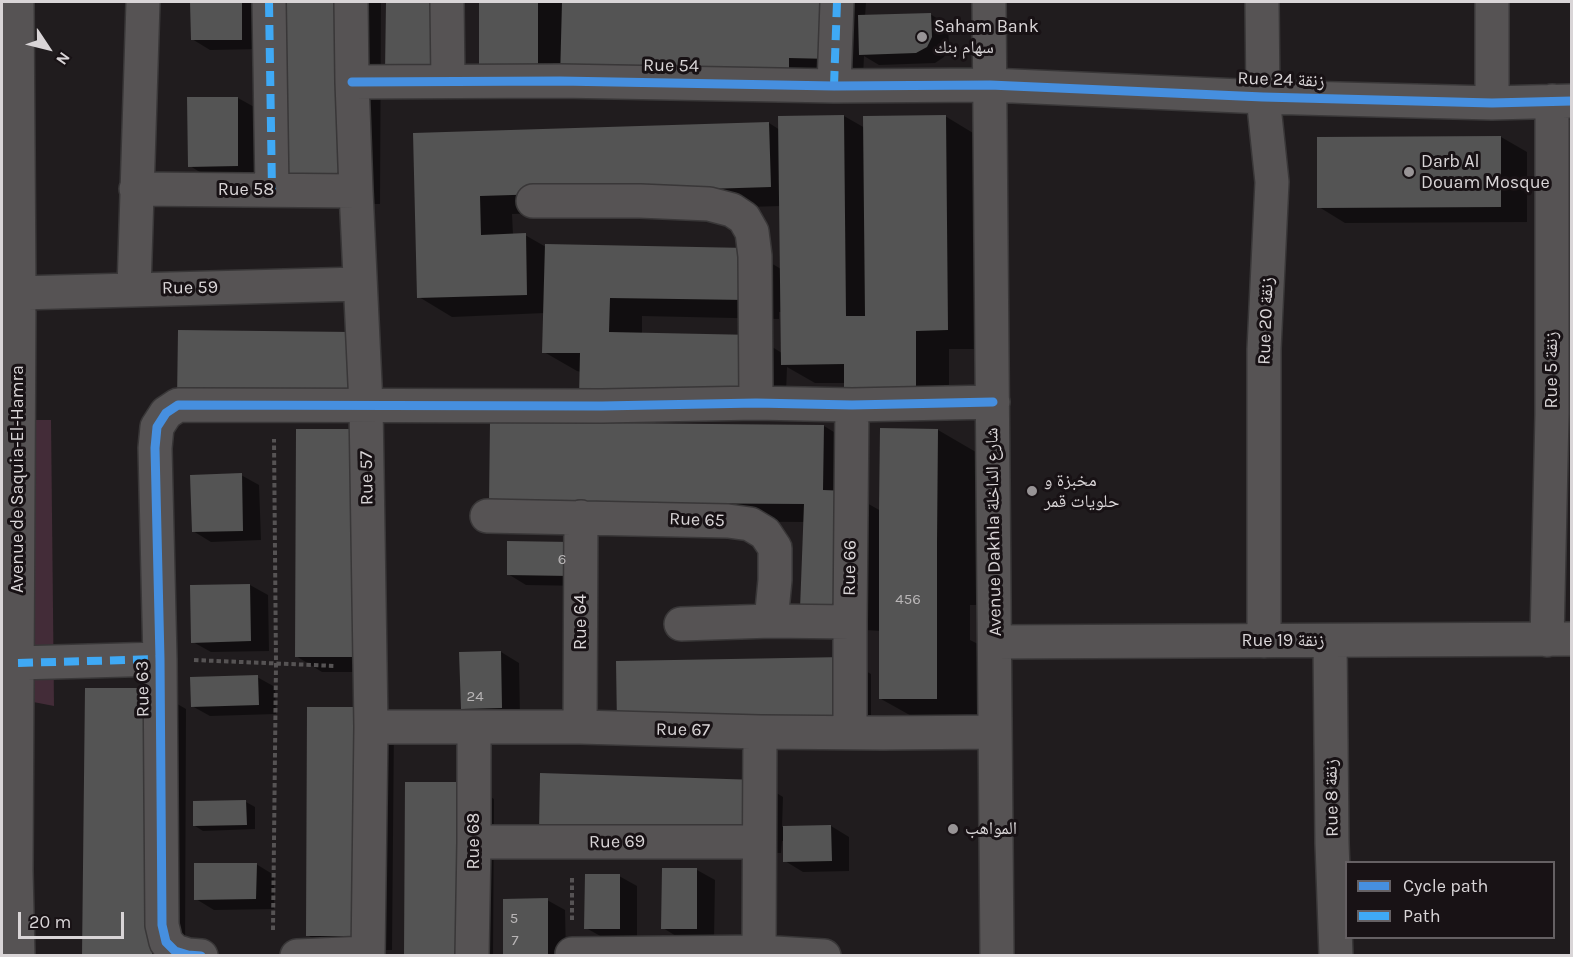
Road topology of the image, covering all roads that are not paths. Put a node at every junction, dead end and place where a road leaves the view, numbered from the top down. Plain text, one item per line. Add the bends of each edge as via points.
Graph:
1 (17, 2) edge
2 (143, 2) edge
3 (269, 2) edge
4 (351, 2) edge
5 (447, 2) edge
6 (837, 2) edge
7 (989, 2) edge
8 (1262, 2) edge
9 (1492, 2) edge
10 (448, 81) junction
11 (352, 82) junction
12 (990, 85) junction
13 (834, 86) junction
14 (1263, 97) junction
15 (1562, 101) edge
16 (1492, 103) junction
17 (136, 189) junction
18 (272, 190) junction
19 (356, 191) junction
20 (533, 201) dead end
21 (360, 284) junction
22 (134, 290) junction
23 (19, 293) junction
24 (993, 402) junction
25 (756, 403) junction
26 (366, 405) junction
27 (852, 405) junction
28 (10, 416) edge
29 (488, 516) dead end
30 (581, 517) junction
31 (771, 621) junction
32 (850, 622) junction
33 (681, 624) dead end
34 (1559, 640) edge
35 (1264, 641) junction
36 (1330, 641) junction
37 (995, 642) junction
38 (160, 659) junction
39 (18, 663) junction
40 (371, 727) junction
41 (474, 727) junction
42 (580, 727) junction
43 (760, 732) junction
44 (850, 732) junction
45 (995, 732) junction
46 (474, 842) junction
47 (759, 842) junction
48 (759, 952) junction
49 (368, 954) edge
50 (572, 954) road end
51 (18, 956) edge
52 (201, 956) edge
53 (297, 956) edge
54 (472, 956) edge
55 (824, 956) edge
56 (997, 956) edge
57 (1336, 956) edge

1 - 23 street, Avenue de Saquia-El-Hamra
2 - 17 street
3 - 18 street
4 - 11 street, Rue 57
5 - 10 street
6 - 13 street
7 - 12 street, Avenue Dakhla شارع الداخلة
8 - 14 street, Rue 20 زنقة
9 - 16 street
10 - 11 street, Rue 54
10 - 13 street, Rue 54
11 - 19 street, Rue 57
12 - 13 street, Rue 54
12 - 14 street, Rue 24 زنقة
12 - 24 street, Avenue Dakhla شارع الداخلة
14 - 16 street, Rue 24 زنقة
14 - 35 street, Rue 20 زنقة via 1272,182 1264,349
15 - 16 street, Rue 24 زنقة
15 - 34 street, Rue 5 زنقة via 1552,414
17 - 18 street, Rue 58
17 - 22 street
18 - 19 street, Rue 58
19 - 21 street, Rue 57
20 - 25 street via 710,204 744,218 752,232 755,256
21 - 22 street, Rue 59
21 - 26 street, Rue 57
22 - 23 street, Rue 59
23 - 28 street, Avenue de Saquia-El-Hamra
24 - 27 street
24 - 37 street, Avenue Dakhla شارع الداخلة
25 - 26 street
25 - 27 street
26 - 38 street, Rue 63 via 178,405 166,413 157,427 155,448
26 - 40 street, Rue 57
27 - 32 street, Rue 66
28 - 39 street, Avenue de Saquia-El-Hamra
29 - 30 street, Rue 65
30 - 31 street, Rue 65 via 750,524 765,533 775,548
30 - 42 street, Rue 64
31 - 32 street
31 - 33 street
32 - 44 street, Rue 66
34 - 36 street, Rue 19 زنقة
35 - 36 street, Rue 19 زنقة
35 - 37 street, Rue 19 زنقة
36 - 57 street, Rue 8 زنقة
37 - 45 street, Avenue Dakhla شارع الداخلة
38 - 39 street
38 - 52 street, Rue 63 via 162,926 166,942 175,951
39 - 51 street, Avenue de Saquia-El-Hamra
40 - 41 street, Rue 67
40 - 49 street, Rue 57
41 - 42 street, Rue 67
41 - 46 street, Rue 68
42 - 43 street, Rue 67
43 - 44 street, Rue 67
43 - 47 street
44 - 45 street, Rue 67
45 - 56 street, Avenue Dakhla شارع الداخلة
46 - 47 street, Rue 69
46 - 54 street, Rue 68
47 - 48 street
48 - 50 street
48 - 55 street
49 - 53 street

